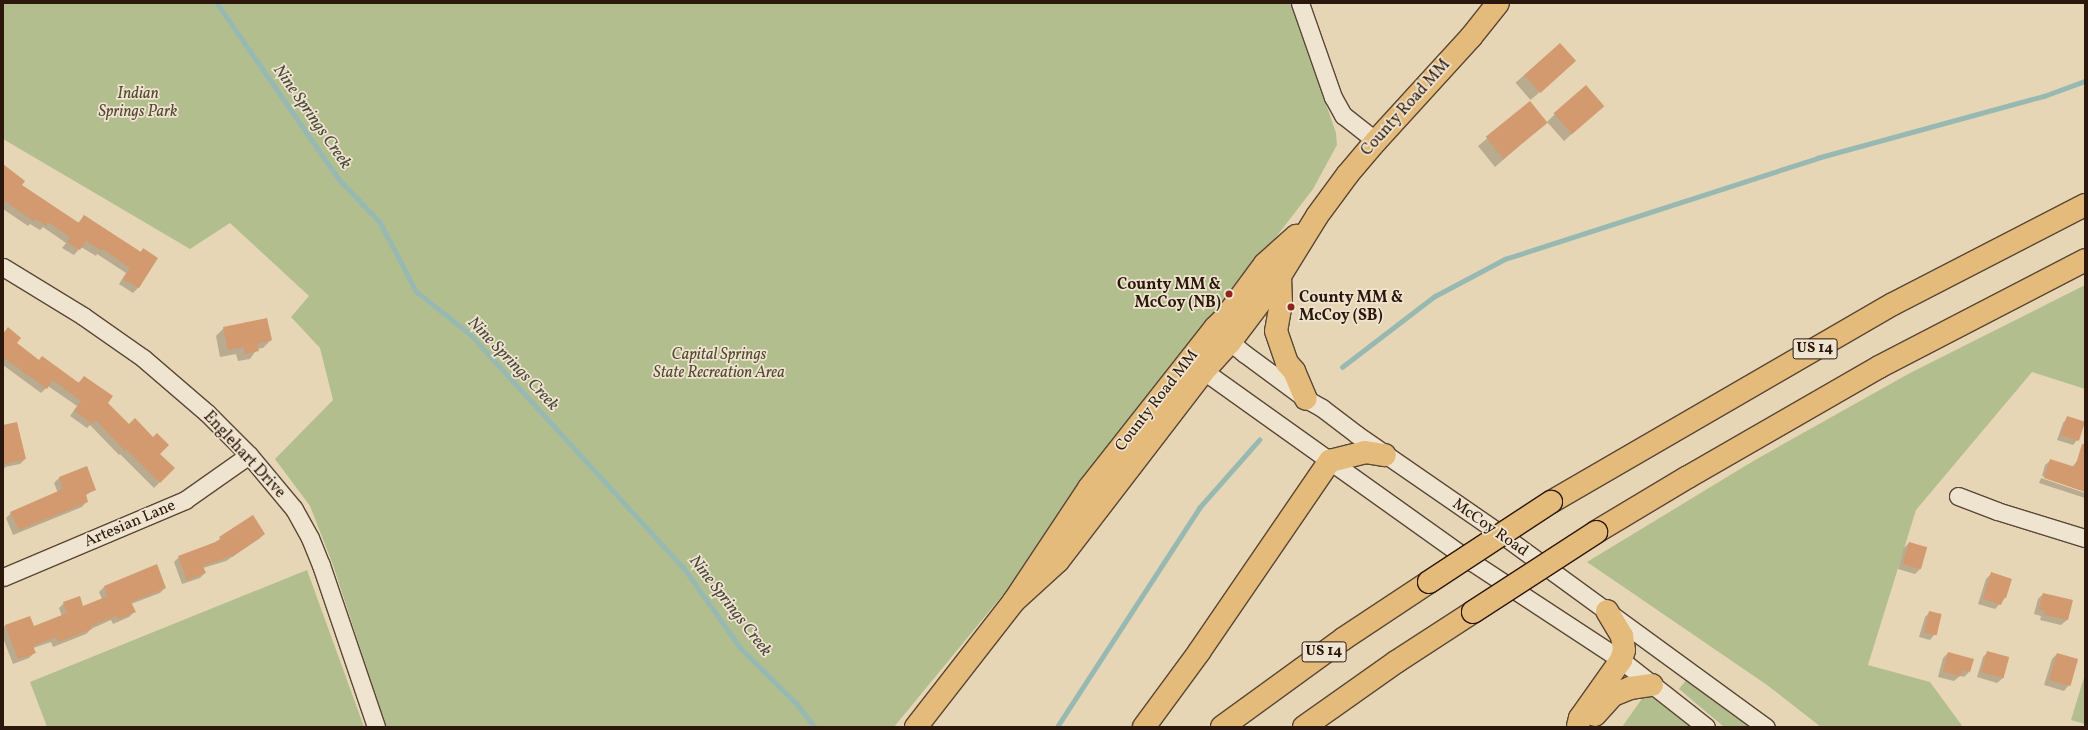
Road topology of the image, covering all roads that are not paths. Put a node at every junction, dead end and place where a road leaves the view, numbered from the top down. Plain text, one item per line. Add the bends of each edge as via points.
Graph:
1 (1300, 3) edge
2 (1498, 3) edge
3 (1376, 141) junction
4 (2085, 205) edge
5 (1317, 216) junction
6 (2085, 260) edge
7 (3, 267) edge
8 (1280, 276) junction
9 (1222, 335) junction
10 (1196, 366) junction
11 (1306, 398) junction
12 (249, 455) junction
13 (1385, 455) junction
14 (1330, 461) junction
15 (1958, 496) dead end
16 (2085, 538) edge
17 (3, 577) edge
18 (1607, 611) junction
19 (1622, 660) junction
20 (1652, 685) junction
21 (376, 727) edge
22 (916, 727) edge
23 (1144, 727) edge
24 (1222, 727) edge
25 (1304, 727) edge
26 (1578, 727) edge
27 (1706, 727) edge
28 (1766, 727) edge

1 - 3 street via 1333,97 1343,115
2 - 3 main road, County Road MM
3 - 5 main road, County Road MM
4 - 24 main road, US 14, bridge via 1893,304 1551,502 1343,639
5 - 8 main road, County Road MM
5 - 9 main road, County Road MM via 1265,264 1225,318
6 - 25 main road, bridge via 1872,371 1596,532 1396,662
7 - 12 street, Englehart Drive via 83,316 143,358 207,413
8 - 9 main road, County Road MM
8 - 11 main road via 1281,303 1276,331 1287,364 1294,371
9 - 10 main road, County Road MM
9 - 11 street, McCoy Road
10 - 14 street
10 - 22 main road, County Road MM via 1058,560 1014,601
11 - 13 street, McCoy Road
12 - 17 street, Artesian Lane via 185,500
12 - 21 street, Englehart Drive via 294,509 310,538
13 - 14 main road via 1365,452
13 - 18 street, McCoy Road via 1501,534
14 - 19 street via 1472,562
14 - 23 main road via 1199,652
15 - 16 street
18 - 19 main road via 1622,636
18 - 28 street, McCoy Road
19 - 20 street
19 - 26 main road via 1580,718
20 - 26 main road via 1630,688 1613,695 1587,724
20 - 27 street

